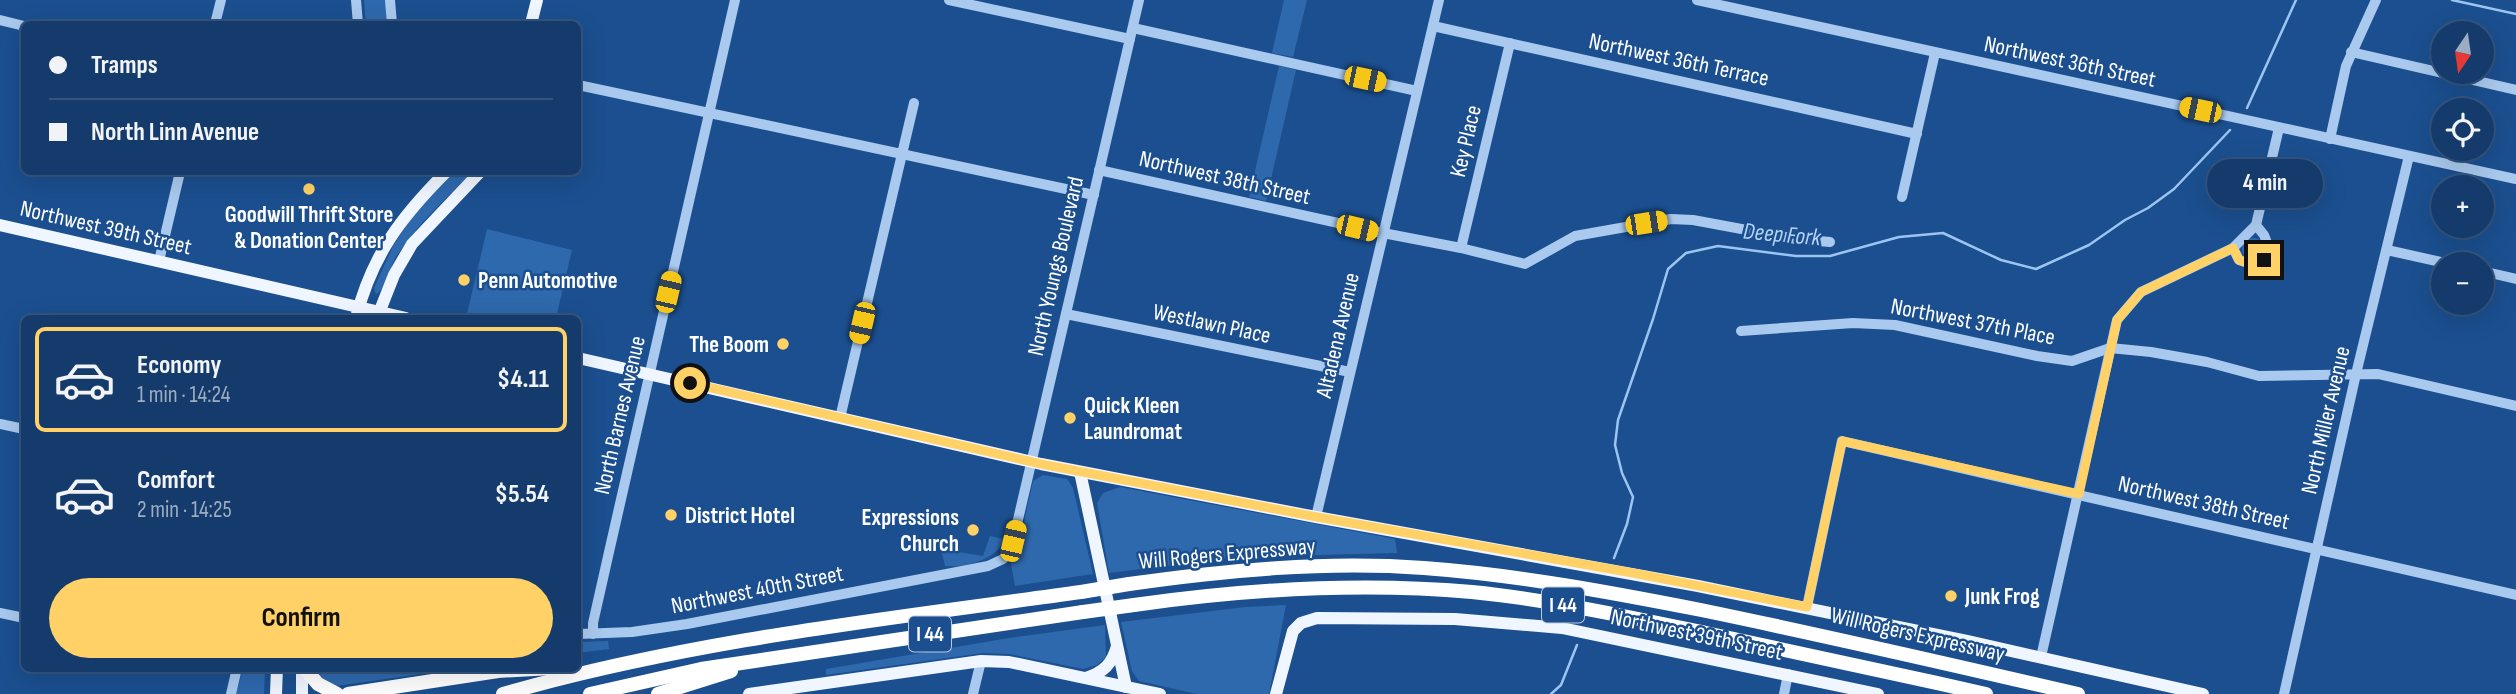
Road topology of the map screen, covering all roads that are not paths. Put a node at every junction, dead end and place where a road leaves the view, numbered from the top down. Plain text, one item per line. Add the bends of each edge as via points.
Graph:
1 (221, 0) edge
2 (356, 0) edge
3 (390, 0) edge
4 (537, 0) edge
5 (735, 0) edge
6 (949, 0) edge
7 (1139, 0) edge
8 (1439, 0) edge
9 (1697, 0) edge
10 (2376, 0) edge
11 (1747, 6) edge
12 (0, 20) edge
13 (216, 21) edge
14 (358, 21) edge
15 (392, 21) edge
16 (532, 21) edge
17 (21, 25) edge
18 (1433, 26) junction
19 (1131, 33) junction
20 (1510, 43) junction
21 (2351, 52) junction
22 (1935, 53) junction
23 (581, 86) edge
24 (2516, 90) edge
25 (1418, 91) junction
26 (914, 103) dead end
27 (710, 114) junction
28 (2279, 128) junction
29 (1917, 134) junction
30 (2330, 139) junction
31 (902, 156) junction
32 (2409, 156) junction
33 (1100, 170) junction
34 (179, 175) edge
35 (443, 175) edge
36 (477, 175) edge
37 (2516, 179) edge
38 (1094, 195) junction
39 (1902, 197) dead end
40 (0, 225) edge
41 (2256, 225) junction
42 (1383, 233) junction
43 (1830, 242) dead end
44 (1461, 248) junction
45 (2233, 248) junction
46 (2387, 250) junction
47 (2431, 260) edge
48 (159, 261) junction
49 (2494, 274) edge
50 (2516, 279) edge
51 (358, 313) edge
52 (1066, 314) junction
53 (378, 315) edge
54 (1741, 331) dead end
55 (2110, 348) junction
56 (581, 359) edge
57 (1350, 372) junction
58 (649, 374) junction
59 (2356, 374) junction
60 (2516, 405) edge
61 (840, 418) junction
62 (0, 424) edge
63 (21, 428) edge
64 (1030, 462) junction
65 (1080, 472) junction
66 (2079, 494) junction
67 (1317, 517) junction
68 (1013, 541) joint
69 (2317, 551) junction
70 (2516, 595) edge
71 (1807, 607) junction
72 (0, 613) edge
73 (21, 617) edge
74 (593, 634) junction
75 (581, 635) edge
76 (1118, 645) junction
77 (776, 656) junction
78 (2041, 657) junction
79 (981, 662) junction
80 (608, 666) junction
81 (581, 667) edge
82 (236, 672) edge
83 (277, 672) edge
84 (303, 672) edge
85 (307, 672) edge
86 (491, 672) edge
87 (1788, 674) junction
88 (1085, 678) junction
89 (1126, 687) junction
90 (231, 694) edge
91 (276, 694) edge
92 (302, 694) edge
93 (337, 694) edge
94 (348, 694) edge
95 (503, 694) edge
96 (590, 694) edge
97 (658, 694) edge
98 (749, 694) edge
99 (973, 694) edge
100 (1160, 694) edge
101 (1276, 694) edge
102 (1784, 694) edge
103 (1878, 694) edge
104 (1986, 694) edge
105 (2078, 694) edge
106 (2203, 694) edge
107 (2284, 694) edge

1 - 13 street
2 - 14 street
3 - 15 street
4 - 16 main road
5 - 27 street, North Barnes Avenue
6 - 19 street
7 - 19 street, North Youngs Boulevard
8 - 18 street, Altadena Avenue
9 - 11 street, Northwest 36th Street
10 - 21 street
11 - 22 street, Northwest 36th Street
12 - 17 street
18 - 20 street, Northwest 36th Terrace
18 - 25 street, Altadena Avenue
19 - 25 street
19 - 33 street, North Youngs Boulevard
20 - 29 street, Northwest 36th Terrace
20 - 44 street, Key Place
21 - 24 street
21 - 30 street
22 - 28 street, Northwest 36th Street
22 - 29 street
23 - 27 street
25 - 42 street, Altadena Avenue
26 - 31 street
27 - 31 street
27 - 58 street, North Barnes Avenue
28 - 30 street, Northwest 36th Street
28 - 41 street
29 - 39 street
30 - 32 street, Northwest 36th Street
31 - 38 street
31 - 61 street
32 - 37 street, Northwest 36th Street
32 - 46 street, North Miller Avenue
33 - 38 street, North Youngs Boulevard
33 - 42 street, Northwest 38th Street
34 - 48 street
35 - 51 main road via 388,239 370,274
36 - 53 main road via 412,244
38 - 52 street, North Youngs Boulevard
40 - 48 main road, Northwest 39th Street
41 - 45 street
41 - 45 street via 2269,248 2264,260 2251,264 2239,260
42 - 44 street, Northwest 38th Street
42 - 57 street, Altadena Avenue
43 - 44 street, Northwest 38th Street via 1671,219 1575,236 1525,264
45 - 55 street via 2141,292 2117,320
46 - 47 street
46 - 59 street, North Miller Avenue
48 - 51 main road, Northwest 39th Street
49 - 50 street
51 - 53 main road, Northwest 39th Street
52 - 57 street, Westlawn Place
52 - 64 street, North Youngs Boulevard
54 - 55 street, Northwest 37th Place via 1853,323 1895,325 2072,361
55 - 59 street via 2207,362 2259,376
55 - 66 street
56 - 58 main road, Northwest 39th Street
57 - 67 street, Altadena Avenue
58 - 61 main road, Northwest 39th Street
58 - 74 street, North Barnes Avenue
59 - 60 street via 2378,373
59 - 69 street, North Miller Avenue
61 - 64 main road, Northwest 39th Street
62 - 63 street
64 - 65 main road, Northwest 39th Street
64 - 68 street, North Youngs Boulevard
65 - 67 main road, Northwest 39th Street
65 - 76 main road
66 - 69 street, Northwest 38th Street
66 - 71 street, Northwest 38th Street via 1842,441
66 - 78 street
67 - 71 main road, Northwest 39th Street
68 - 74 street, Northwest 40th Street via 1003,559 988,566 687,624
69 - 70 street, Northwest 38th Street
69 - 107 street, North Miller Avenue
71 - 78 main road, Northwest 39th Street
72 - 73 street
74 - 75 street, Northwest 40th Street
76 - 88 main road via 1107,667
76 - 89 main road
77 - 96 highway, Will Rogers Expressway / I 44
77 - 97 highway
77 - 104 highway, Will Rogers Expressway / I 44, bridge via 1134,605 1281,589 1377,587 1474,593 1572,607
78 - 106 main road, Northwest 39th Street
79 - 88 main road via 1009,662
79 - 98 main road
79 - 99 street
80 - 81 highway
80 - 95 highway, Will Rogers Expressway / I 44
80 - 105 highway, Will Rogers Expressway / I 44, bridge via 697,647 1234,570 1408,567 1581,587
82 - 90 street
83 - 91 main road
84 - 92 main road
85 - 93 highway
86 - 94 highway
87 - 101 main road, Northwest 39th Street via 1606,636 1513,622 1317,618 1297,626 1291,635
87 - 102 street
87 - 103 main road, Northwest 39th Street
88 - 89 main road
89 - 100 main road

